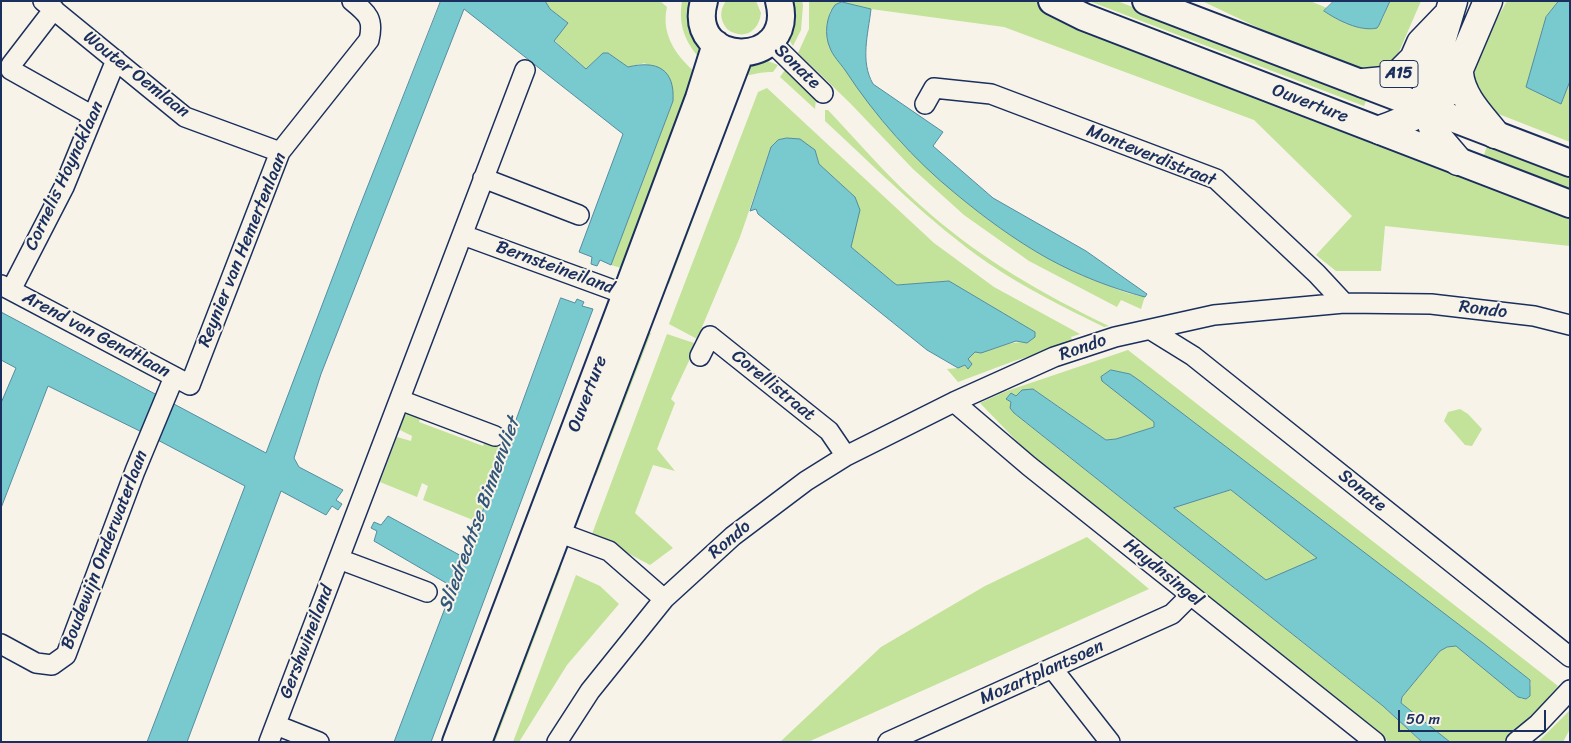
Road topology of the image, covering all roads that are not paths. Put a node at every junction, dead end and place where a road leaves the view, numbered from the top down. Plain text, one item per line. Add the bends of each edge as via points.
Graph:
1 (352, 1) edge
2 (704, 1) edge
3 (779, 1) edge
4 (1052, 1) edge
5 (1146, 1) edge
6 (1488, 1) edge
7 (48, 5) edge
8 (1450, 9) edge
9 (770, 41) junction
10 (716, 44) junction
11 (740, 54) junction
12 (116, 60) junction
13 (525, 70) dead end
14 (1459, 73) junction
15 (1363, 83) junction
16 (823, 92) dead end
17 (925, 104) dead end
18 (1427, 108) junction
19 (93, 116) junction
20 (1380, 130) junction
21 (1495, 134) junction
22 (280, 152) junction
23 (1458, 161) junction
24 (1570, 163) edge
25 (483, 178) junction
26 (1570, 204) edge
27 (579, 215) dead end
28 (463, 235) junction
29 (6, 288) edge
30 (636, 298) junction
31 (1344, 303) junction
32 (1570, 325) edge
33 (1151, 330) junction
34 (700, 356) dead end
35 (182, 381) junction
36 (400, 400) junction
37 (954, 402) junction
38 (495, 436) dead end
39 (846, 456) junction
40 (549, 528) junction
41 (338, 559) junction
42 (427, 592) dead end
43 (1190, 596) junction
44 (664, 599) junction
45 (1, 644) edge
46 (1570, 658) edge
47 (1052, 668) junction
48 (1570, 690) edge
49 (272, 734) edge
50 (910, 737) edge
51 (319, 742) edge
52 (456, 742) edge
53 (478, 742) edge
54 (557, 742) edge
55 (888, 742) edge
56 (1110, 742) edge
57 (1375, 742) edge
58 (1516, 742) edge

1 - 22 street, Reynier van Hemertenlaan via 366,12 372,27 369,40
2 - 10 street via 703,24
3 - 9 street via 781,19
4 - 20 street, Ouverture via 1084,17
5 - 15 street
6 - 14 highway, A15
7 - 12 street, Wouter Oemlaan
7 - 19 street, Wouter Oemlaan via 11,70
8 - 15 highway, A15 via 1421,43 1414,59 1397,76
8 - 18 highway, A15 via 1427,88
9 - 11 street via 757,51
9 - 16 street, Sonate
10 - 11 street
10 - 30 street, Ouverture
11 - 30 street, Ouverture
12 - 19 street, Cornelis Hoyncklaan
12 - 22 street, Wouter Oemlaan via 185,117
13 - 25 street
14 - 18 highway, A15 via 1451,88
14 - 21 highway via 1471,104
15 - 18 street
17 - 31 street, Monteverdistraat via 934,88 991,94 1216,179
18 - 20 highway, A15 via 1412,119
18 - 21 street
18 - 23 highway, A15 via 1436,134
19 - 29 street, Cornelis Hoyncklaan via 64,187
20 - 23 street, Ouverture
21 - 24 street
22 - 35 street, Reynier van Hemertenlaan
23 - 26 street, Ouverture
25 - 27 street
25 - 28 street
28 - 30 street, Bernsteineiland
28 - 36 street
29 - 35 street, Arend van Gendtlaan
30 - 40 street, Ouverture
31 - 32 street, Rondo via 1431,304 1534,316
31 - 33 street, Rondo via 1214,315
33 - 37 street, Rondo via 1115,337 1054,357
33 - 46 street, Sonate via 1193,356
34 - 39 street, Corellistraat via 710,336 829,431
35 - 45 street, Boudewijn Onderwaterlaan via 166,394 66,655 52,665 36,663
36 - 38 street
36 - 41 street, Gershwineiland
37 - 39 street, Rondo
37 - 43 street, Haydnsingel
39 - 44 street, Rondo via 806,481 732,536
40 - 44 street via 609,551
40 - 52 street, Ouverture
40 - 53 street, Ouverture
41 - 42 street
41 - 49 street, Gershwineiland
43 - 47 street, Mozartplantsoen via 1172,614
43 - 57 street, Haydnsingel
44 - 54 street, Rondo via 590,690
47 - 50 street, Mozartplantsoen
47 - 56 street
48 - 58 street
49 - 51 street, Gershwineiland
50 - 55 street, Mozartplantsoen

